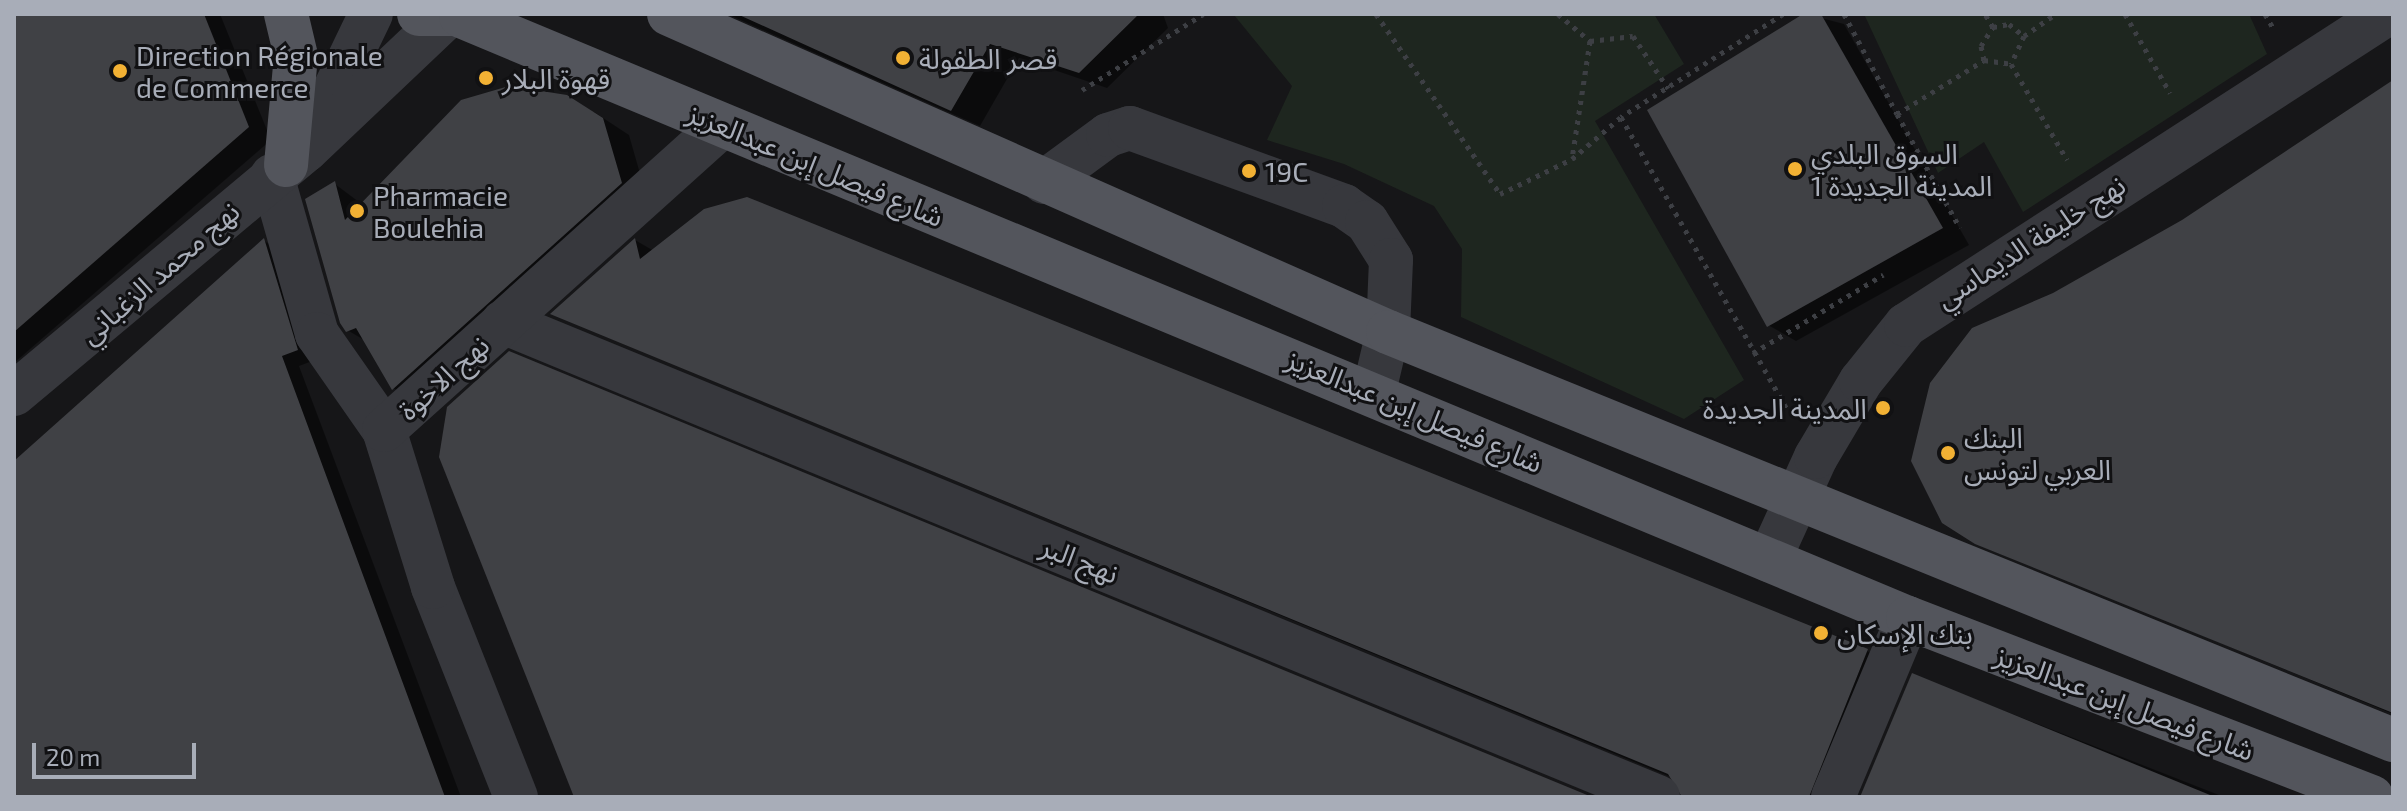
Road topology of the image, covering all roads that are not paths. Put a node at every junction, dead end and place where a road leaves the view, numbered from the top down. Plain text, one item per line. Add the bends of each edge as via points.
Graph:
1 (286, 14) edge
2 (371, 14) edge
3 (2387, 14) edge
4 (447, 16) edge
5 (679, 17) edge
6 (721, 127) junction
7 (288, 164) junction
8 (1044, 182) junction
9 (503, 322) junction
10 (1388, 332) junction
11 (1374, 391) junction
12 (14, 394) edge
13 (384, 430) junction
14 (1792, 500) junction
15 (1769, 560) junction
16 (1908, 618) junction
17 (2393, 740) edge
18 (516, 797) edge
19 (1658, 797) edge
20 (1833, 797) edge
21 (2372, 797) edge

1 - 7 main road via 296,56
2 - 7 street
3 - 14 street, نهج خليفة الديماسي via 1906,325 1867,372
4 - 6 main road, شارع فيصل إبن عبدالعزيز
4 - 7 street, نهج محمد الزغباني
5 - 8 main road
6 - 9 street, نهج الاخوة
6 - 11 main road, شارع فيصل إبن عبدالعزيز
7 - 12 street, نهج محمد الزغباني
7 - 13 street via 317,334
8 - 10 main road
8 - 10 street via 1108,135 1130,128 1344,206 1367,222 1391,260
9 - 13 street, نهج الاخوة
9 - 19 street, نهج البر
10 - 11 street
10 - 14 main road
11 - 15 main road, شارع فيصل إبن عبدالعزيز
13 - 18 street, نهج الاخوة via 433,587
14 - 15 street, نهج خليفة الديماسي
14 - 17 main road
15 - 16 main road, شارع فيصل إبن عبدالعزيز
16 - 20 street
16 - 21 main road, شارع فيصل إبن عبدالعزيز

